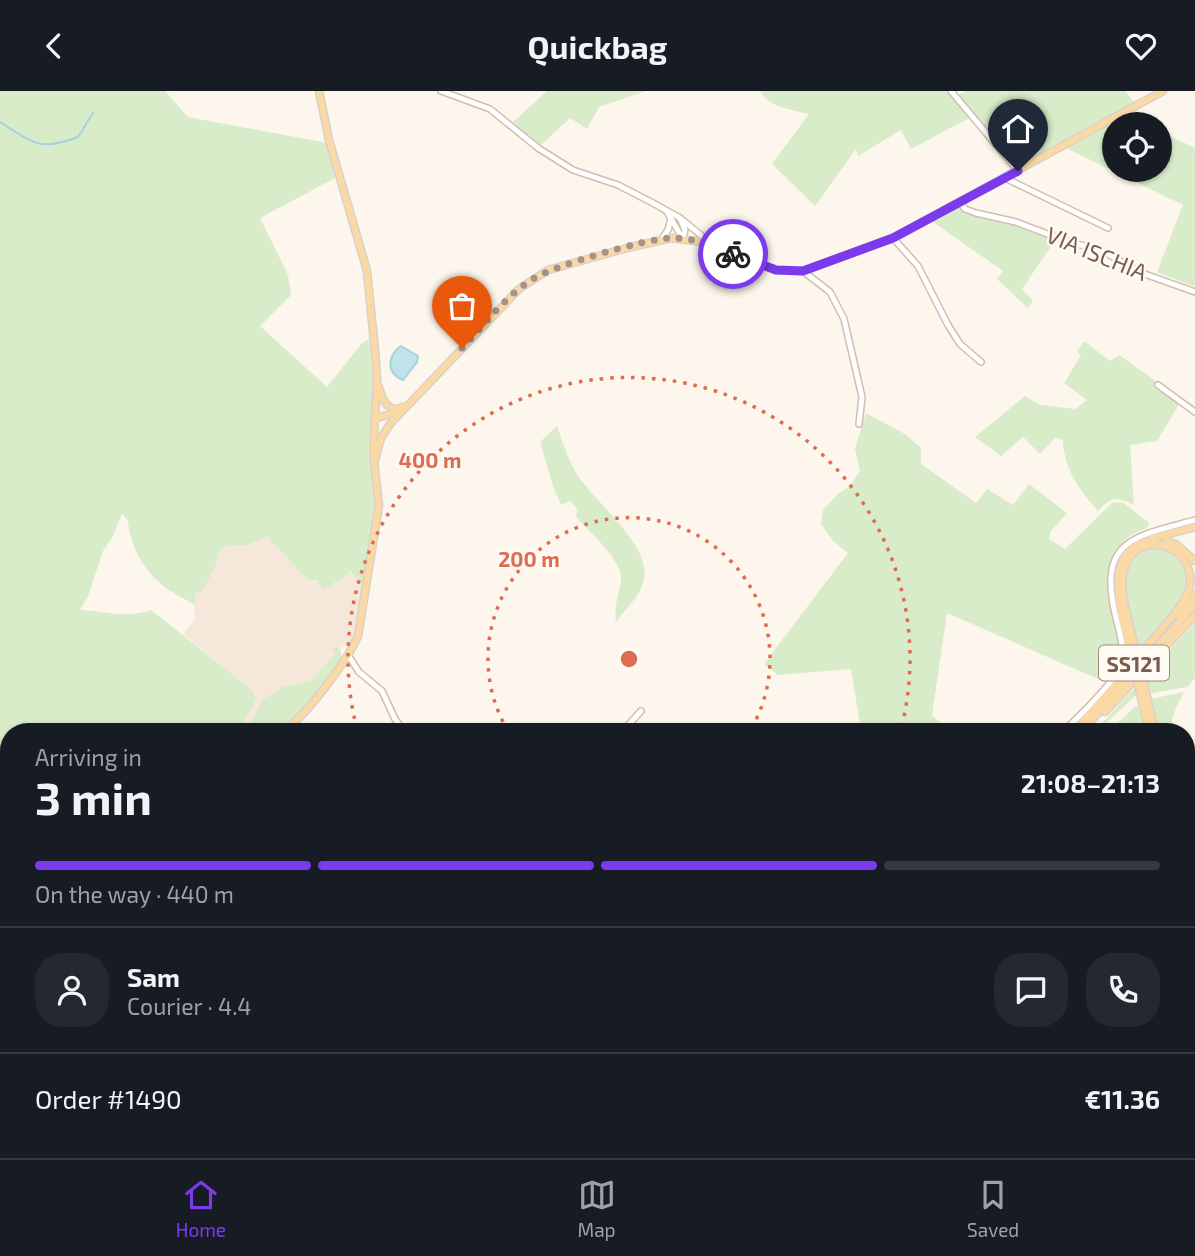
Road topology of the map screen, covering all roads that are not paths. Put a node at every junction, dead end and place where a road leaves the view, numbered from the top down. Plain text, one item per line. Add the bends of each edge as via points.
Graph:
1 (319, 91) edge
2 (441, 91) edge
3 (951, 91) edge
4 (1163, 91) edge
5 (1018, 171) junction
6 (1004, 178) junction
7 (960, 202) junction
8 (665, 209) junction
9 (680, 218) junction
10 (671, 219) junction
11 (1108, 228) dead end
12 (893, 238) junction
13 (662, 239) junction
14 (683, 239) junction
15 (715, 247) junction
16 (803, 271) junction
17 (1195, 292) edge
18 (981, 362) dead end
19 (377, 380) junction
20 (1158, 385) dead end
21 (425, 387) junction
22 (403, 407) junction
23 (1195, 412) edge
24 (374, 419) junction
25 (390, 424) junction
26 (859, 424) dead end
27 (374, 463) junction
28 (1195, 520) edge
29 (1195, 527) edge
30 (1142, 541) junction
31 (1195, 561) edge
32 (1195, 595) edge
33 (1195, 604) edge
34 (1195, 615) edge
35 (348, 655) junction
36 (1134, 657) junction
37 (1130, 668) junction
38 (1146, 706) junction
39 (641, 711) dead end
40 (292, 723) edge
41 (398, 723) edge
42 (630, 723) edge
43 (1071, 723) edge
44 (1080, 723) edge
45 (1091, 723) edge
46 (1092, 723) edge
47 (1148, 723) edge
48 (1152, 723) edge

1 - 19 main road via 367,271
2 - 8 street via 490,109 538,148 579,173 618,185
3 - 5 street
4 - 5 main road
5 - 6 main road
6 - 7 main road
6 - 11 street
7 - 12 main road
7 - 17 street, VIA ISCHIA via 976,213 1104,251 1139,272
8 - 9 street
8 - 10 street
9 - 14 street
9 - 15 street
10 - 13 street
10 - 14 street
12 - 16 main road
12 - 18 street via 918,266 960,344
13 - 14 main road
13 - 21 main road via 532,279
14 - 15 main road
15 - 16 main road via 776,270
16 - 26 street via 830,292 844,319 862,397
19 - 22 main road via 386,404 394,409
19 - 24 main road
20 - 23 street
21 - 22 main road
21 - 25 main road
22 - 24 main road
24 - 25 main road
24 - 27 main road
25 - 27 main road
27 - 35 main road via 378,511 362,625
28 - 43 street via 1142,534 1117,555 1110,582 1123,645 1120,667
29 - 30 main road
30 - 31 main road via 1169,542
30 - 36 main road via 1124,556 1118,577 1120,605
32 - 37 main road, SS121
33 - 45 main road, SS121
34 - 46 main road
35 - 40 main road
35 - 41 street via 382,691
36 - 37 main road via 1122,577 1126,563 1146,546 1168,545 1188,565 1190,585 1185,599
36 - 38 main road, bridge
37 - 44 main road, SS121
38 - 47 main road
38 - 48 main road
39 - 42 street

